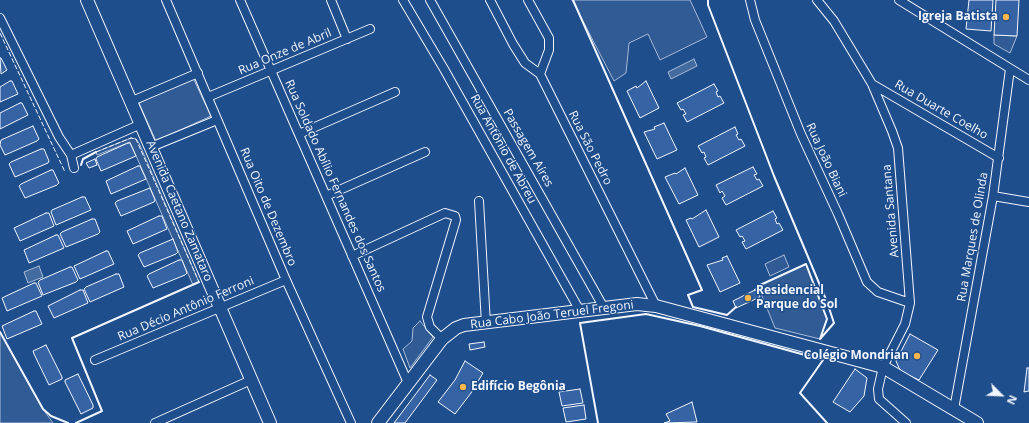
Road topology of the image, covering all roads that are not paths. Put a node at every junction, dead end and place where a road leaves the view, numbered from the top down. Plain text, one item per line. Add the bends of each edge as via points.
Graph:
1 (87, 0) edge
2 (166, 0) edge
3 (240, 0) edge
4 (331, 0) edge
5 (403, 0) edge
6 (430, 0) edge
7 (490, 0) edge
8 (528, 0) edge
9 (750, 0) edge
10 (817, 0) edge
11 (899, 0) edge
12 (0, 18) edge
13 (370, 29) dead end
14 (347, 39) junction
15 (1010, 69) junction
16 (271, 70) junction
17 (198, 73) junction
18 (540, 74) junction
19 (1029, 80) edge
20 (872, 84) junction
21 (395, 92) dead end
22 (208, 97) junction
23 (132, 101) junction
24 (217, 120) junction
25 (142, 124) junction
26 (299, 134) junction
27 (151, 147) junction
28 (425, 152) dead end
29 (71, 155) junction
30 (999, 158) junction
31 (74, 168) dead end
32 (326, 196) junction
33 (994, 196) junction
34 (480, 201) dead end
35 (1029, 202) edge
36 (352, 256) junction
37 (286, 280) junction
38 (910, 303) junction
39 (656, 306) junction
40 (220, 308) junction
41 (604, 308) junction
42 (580, 311) junction
43 (486, 324) junction
44 (442, 339) junction
45 (95, 360) dead end
46 (884, 367) junction
47 (251, 380) junction
48 (408, 383) junction
49 (954, 409) junction
50 (155, 423) edge
51 (270, 423) edge
52 (351, 423) edge
53 (378, 423) edge
54 (906, 423) edge
55 (977, 423) edge

1 - 23 street, Avenida Caetano Zamataro
2 - 17 street, Rua Oito de Dezembro
3 - 16 street, Rua Soldado Abílio Fernandes dos Santos
4 - 14 street
5 - 42 street, Rua Antônio de Abreu
6 - 41 street, Passagem Aíres
7 - 18 street via 525,63
8 - 18 street via 549,38 549,50
9 - 38 street, Rua João Biani via 755,20 801,134 867,282 878,292
10 - 20 street, Avenida Santana via 834,20
11 - 15 street
12 - 29 street via 59,137
13 - 14 street, Rua Onze de Abril
14 - 16 street, Rua Onze de Abril
15 - 19 street
15 - 30 street, Rua Marques de Olinda
16 - 22 street, Rua Onze de Abril
16 - 26 street, Rua Soldado Abílio Fernandes dos Santos
17 - 22 street, Rua Oito de Dezembro
17 - 23 street
18 - 39 street, Rua São Pedro
20 - 30 street, Rua Duarte Coelho
20 - 38 street, Avenida Santana via 898,148
21 - 26 street
22 - 24 street, Rua Oito de Dezembro
23 - 25 street, Avenida Caetano Zamataro
24 - 27 street
24 - 37 street, Rua Oito de Dezembro
25 - 27 street, Avenida Caetano Zamataro
25 - 29 street
26 - 32 street, Rua Soldado Abílio Fernandes dos Santos
27 - 40 street, Avenida Caetano Zamataro
28 - 32 street
29 - 31 street
30 - 33 street, Rua Marques de Olinda
32 - 36 street, Rua Soldado Abílio Fernandes dos Santos
33 - 35 street
33 - 49 street, Rua Marques de Olinda
34 - 43 street
36 - 44 street via 446,213 455,216 456,220 427,317 430,327
36 - 48 street, Rua Soldado Abílio Fernandes dos Santos
37 - 40 street, Rua Décio Antônio Ferroni
37 - 52 street, Rua Oito de Dezembro
38 - 46 street, Avenida Santana via 905,324
39 - 41 street, Rua Cabo João Teruel Fregoni via 637,304
39 - 46 street, Rua Cabo João Teruel Fregoni
40 - 45 street, Rua Décio Antônio Ferroni
40 - 47 street, Avenida Caetano Zamataro
41 - 42 street, Rua Cabo João Teruel Fregoni
42 - 43 street, Rua Cabo João Teruel Fregoni
43 - 44 street, Rua Cabo João Teruel Fregoni via 464,325
44 - 48 street, Rua Cabo João Teruel Fregoni
46 - 49 street, Rua Cabo João Teruel Fregoni
46 - 54 street, Avenida Santana via 879,384 880,399
47 - 50 street
47 - 51 street, Avenida Caetano Zamataro
48 - 53 street, Rua Cabo João Teruel Fregoni
49 - 55 street, Rua Cabo João Teruel Fregoni

